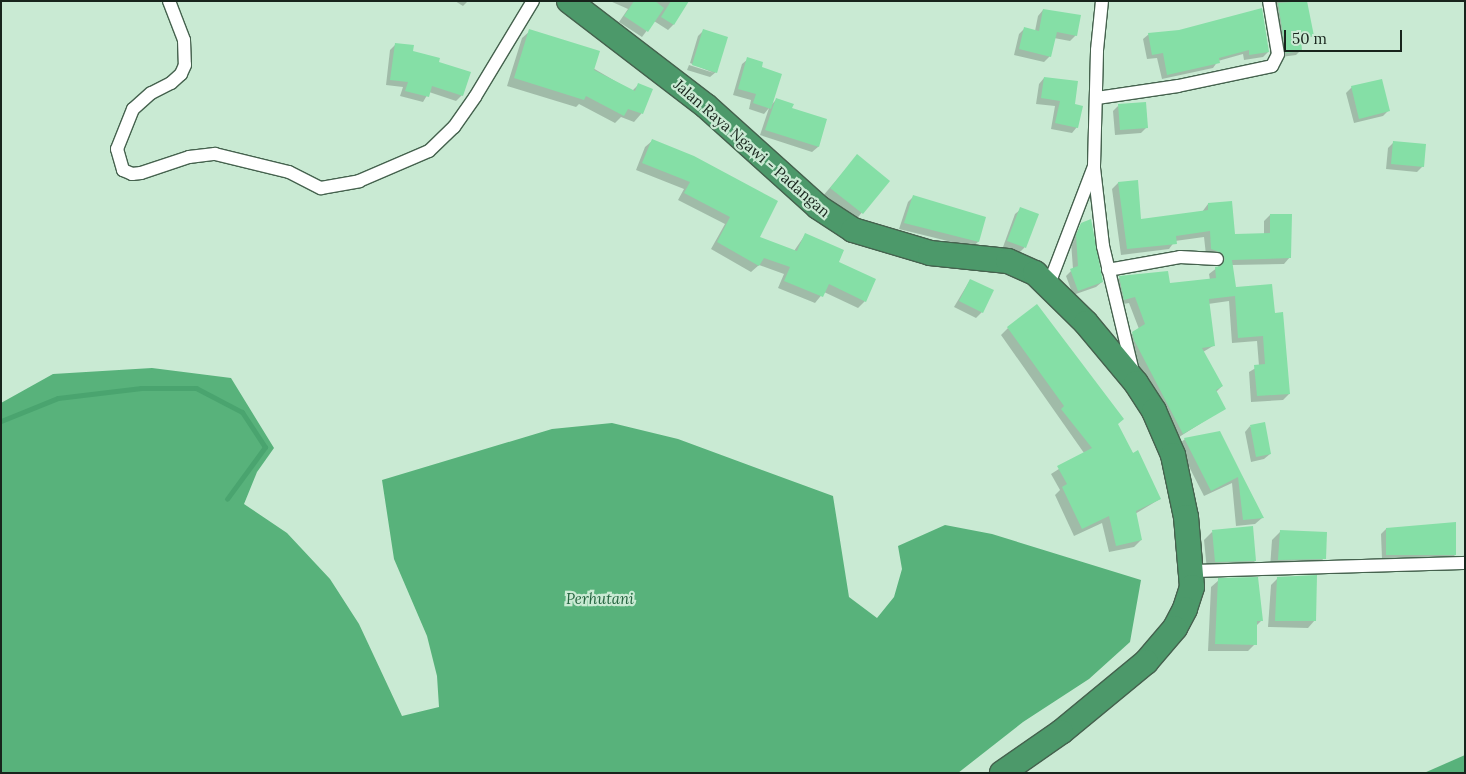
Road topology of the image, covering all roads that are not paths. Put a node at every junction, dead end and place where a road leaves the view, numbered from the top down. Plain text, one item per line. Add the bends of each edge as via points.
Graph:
1 (169, 1) edge
2 (533, 1) edge
3 (1102, 1) edge
4 (1269, 1) edge
5 (581, 5) edge
6 (1097, 98) junction
7 (1094, 166) junction
8 (1217, 260) dead end
9 (1108, 270) junction
10 (1049, 284) junction
11 (1136, 383) junction
12 (1465, 563) edge
13 (1192, 571) junction
14 (1002, 773) edge

1 - 2 street via 184,40 185,65 182,74 151,93 133,109 117,149 123,170 132,174 142,173 189,157 216,154 289,172 321,188 359,181 429,151 454,127 475,97
3 - 6 street
4 - 6 street via 1278,54 1272,66 1178,86
5 - 10 highway, Jalan Raya Ngawi - Padangan via 706,106 818,206 853,230 930,253 1008,261 1035,273
6 - 7 street
7 - 9 street
7 - 10 street
8 - 9 street via 1180,257
9 - 11 street
10 - 11 highway, Jalan Raya Ngawi - Padangan
11 - 13 highway, Jalan Raya Ngawi - Padangan via 1165,432 1173,455 1186,517
12 - 13 street
13 - 14 highway, Jalan Raya Ngawi - Padangan via 1192,587 1185,609 1161,647 1061,732

